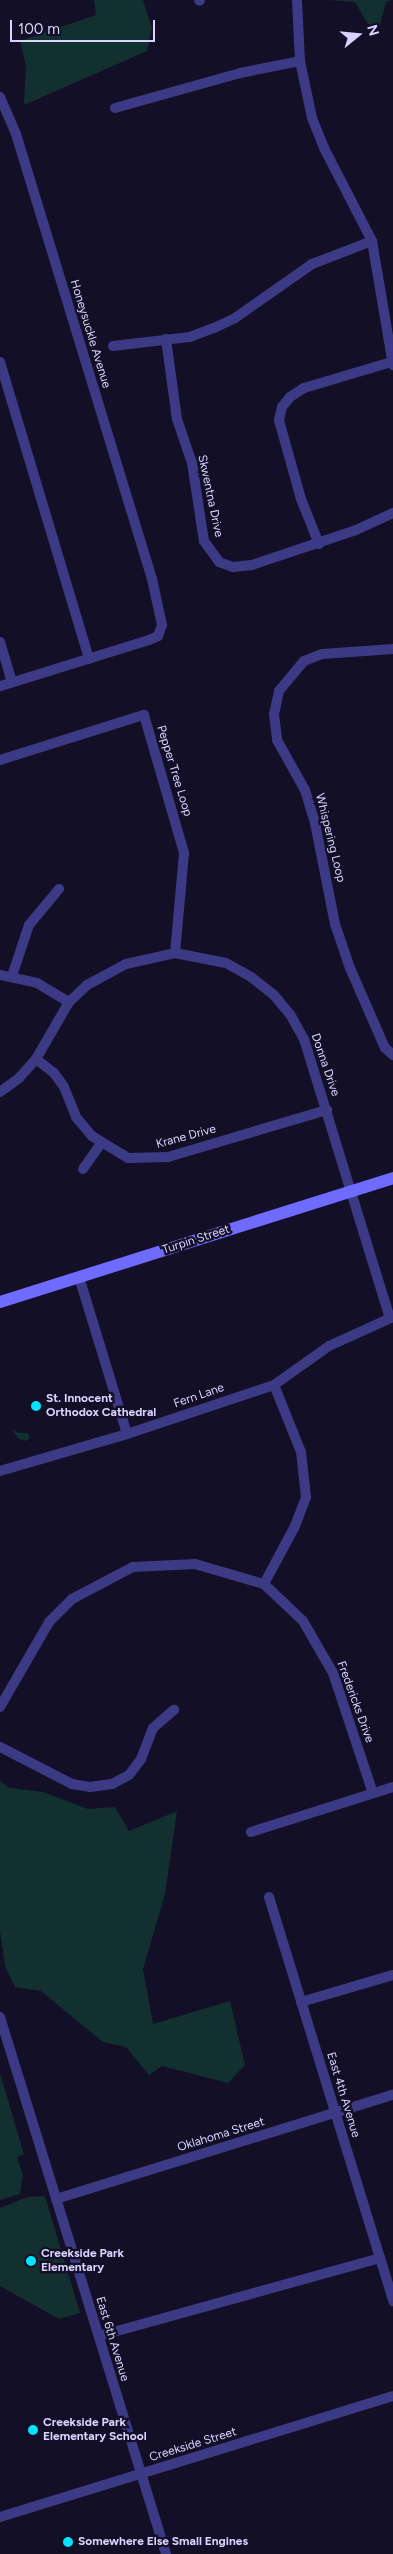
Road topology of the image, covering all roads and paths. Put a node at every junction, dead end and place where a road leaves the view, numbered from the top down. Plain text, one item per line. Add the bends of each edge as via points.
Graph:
1 (297, 0) edge
2 (300, 61) junction
3 (0, 97) edge
4 (115, 108) dead end
5 (372, 241) junction
6 (166, 339) junction
7 (113, 346) dead end
8 (0, 362) edge
9 (393, 363) edge
10 (393, 512) edge
11 (319, 544) junction
12 (0, 642) edge
13 (393, 649) edge
14 (90, 659) junction
15 (12, 682) junction
16 (0, 686) edge
17 (0, 760) edge
18 (59, 889) dead end
19 (175, 953) junction
20 (0, 975) edge
21 (12, 976) junction
22 (69, 1002) junction
23 (393, 1055) edge
24 (36, 1059) junction
25 (0, 1092) edge
26 (327, 1110) junction
27 (101, 1143) junction
28 (84, 1169) dead end
29 (393, 1178) edge
30 (352, 1191) junction
31 (79, 1277) junction
32 (0, 1302) edge
33 (391, 1317) edge
34 (274, 1384) junction
35 (128, 1434) junction
36 (0, 1471) edge
37 (264, 1584) junction
38 (0, 1707) edge
39 (174, 1710) dead end
40 (0, 1747) edge
41 (393, 1787) edge
42 (373, 1793) junction
43 (251, 1832) dead end
44 (270, 1897) dead end
45 (393, 1976) edge
46 (302, 2002) junction
47 (0, 2017) edge
48 (393, 2095) edge
49 (336, 2113) junction
50 (56, 2199) junction
51 (380, 2258) junction
52 (393, 2301) edge
53 (99, 2336) junction
54 (393, 2396) edge
55 (141, 2474) junction
56 (0, 2517) edge
57 (166, 2554) edge

1 - 2 street
2 - 4 street via 240,73
2 - 5 street via 312,118
3 - 14 street, Honeysuckle Avenue via 16,134 152,579 162,625 158,636
5 - 6 street via 312,264 235,318 190,337
5 - 9 street
6 - 7 street
6 - 11 street, Skwentna Drive via 177,419 192,464 204,541 211,553 219,562 243,566
8 - 14 street
9 - 11 street via 304,388 282,407 279,420 301,499
10 - 11 street, Skwentna Drive
12 - 15 street
13 - 23 street, Whispering Loop via 322,654 304,662 279,691 274,714 277,740 305,790 315,823 335,924 350,968 385,1048
14 - 15 street
15 - 16 street
17 - 19 street, Pepper Tree Loop via 144,715 184,853
18 - 21 street via 29,925
19 - 22 street, Donna Drive via 126,964 87,985
19 - 26 street, Donna Drive via 226,963 273,994 290,1014 304,1039
20 - 21 street
21 - 22 street via 37,983
22 - 24 street, Donna Drive
24 - 25 street, Donna Drive via 19,1078
24 - 27 street, Krane Drive via 54,1073 64,1087 76,1118
26 - 27 street, Krane Drive via 154,1159 128,1158
26 - 30 street, Donna Drive
27 - 28 street
29 - 30 street, Turpin Street
30 - 31 street, Turpin Street
30 - 33 street, Donna Drive
31 - 32 street, Turpin Street
31 - 35 street
33 - 34 street, Fern Lane via 329,1346
34 - 35 street, Fern Lane
34 - 37 street via 301,1452 306,1497 295,1526
35 - 36 street, Fern Lane
37 - 38 street, Fredericks Drive via 195,1564 133,1567 72,1598 49,1622
37 - 42 street, Fredericks Drive via 303,1621 316,1639 333,1673
39 - 40 street via 153,1728 141,1759 129,1774 112,1784 90,1787 72,1784
41 - 42 street
42 - 43 street
44 - 46 street, East 4th Avenue
45 - 46 street
46 - 49 street, East 4th Avenue
47 - 50 street, East 6th Avenue
48 - 49 street, Oklahoma Street
49 - 50 street, Oklahoma Street
49 - 51 street, East 4th Avenue
50 - 53 street, East 6th Avenue
51 - 52 street, East 4th Avenue
51 - 53 street
53 - 55 street, East 6th Avenue
54 - 55 street, Creekside Street
55 - 56 street, Creekside Street
55 - 57 street, East 6th Avenue

